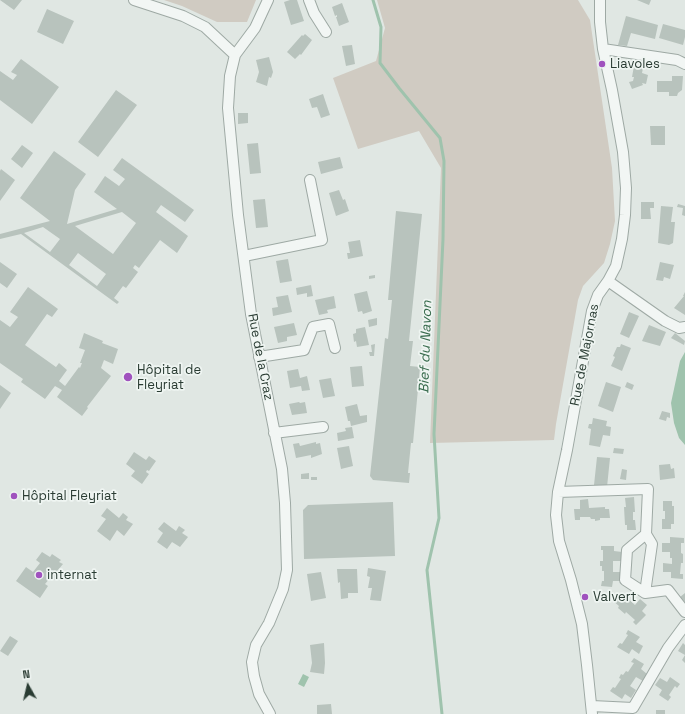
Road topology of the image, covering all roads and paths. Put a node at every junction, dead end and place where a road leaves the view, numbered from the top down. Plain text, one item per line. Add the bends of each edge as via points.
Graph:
1 (134, 0) edge
2 (268, 0) edge
3 (310, 0) edge
4 (600, 0) edge
5 (326, 32) dead end
6 (603, 50) junction
7 (235, 55) junction
8 (685, 64) edge
9 (310, 180) dead end
10 (244, 256) junction
11 (608, 281) junction
12 (685, 327) edge
13 (335, 348) dead end
14 (259, 357) junction
15 (322, 427) dead end
16 (274, 433) junction
17 (558, 492) junction
18 (646, 534) junction
19 (645, 593) junction
20 (685, 612) edge
21 (685, 625) edge
22 (592, 710) edge
23 (270, 714) edge

1 - 7 street via 183,16 205,27
2 - 7 street, Rue de la Craz via 255,28
3 - 5 street via 314,13
4 - 6 street, Rue de Majornas
6 - 8 street via 677,60
6 - 11 street, Rue de Majornas via 623,152 626,188 622,239 616,266
7 - 10 street, Rue de la Craz via 230,76 228,108
9 - 10 street via 322,240
10 - 14 street, Rue de la Craz
11 - 12 street via 665,321 679,328
11 - 17 street, Rue de Majornas via 598,295 592,311 568,450
13 - 14 street via 329,324 312,327 304,350
14 - 16 street, Rue de la Craz
15 - 16 street
16 - 23 street, Rue de la Craz via 282,469 287,570 284,589 256,645 252,662 259,694
17 - 18 street via 648,489
17 - 22 street, Rue de Majornas via 556,515 559,541 582,624
18 - 19 street via 652,544
18 - 19 street via 627,550 625,580
19 - 20 street via 668,590
21 - 22 street via 668,648 633,708

